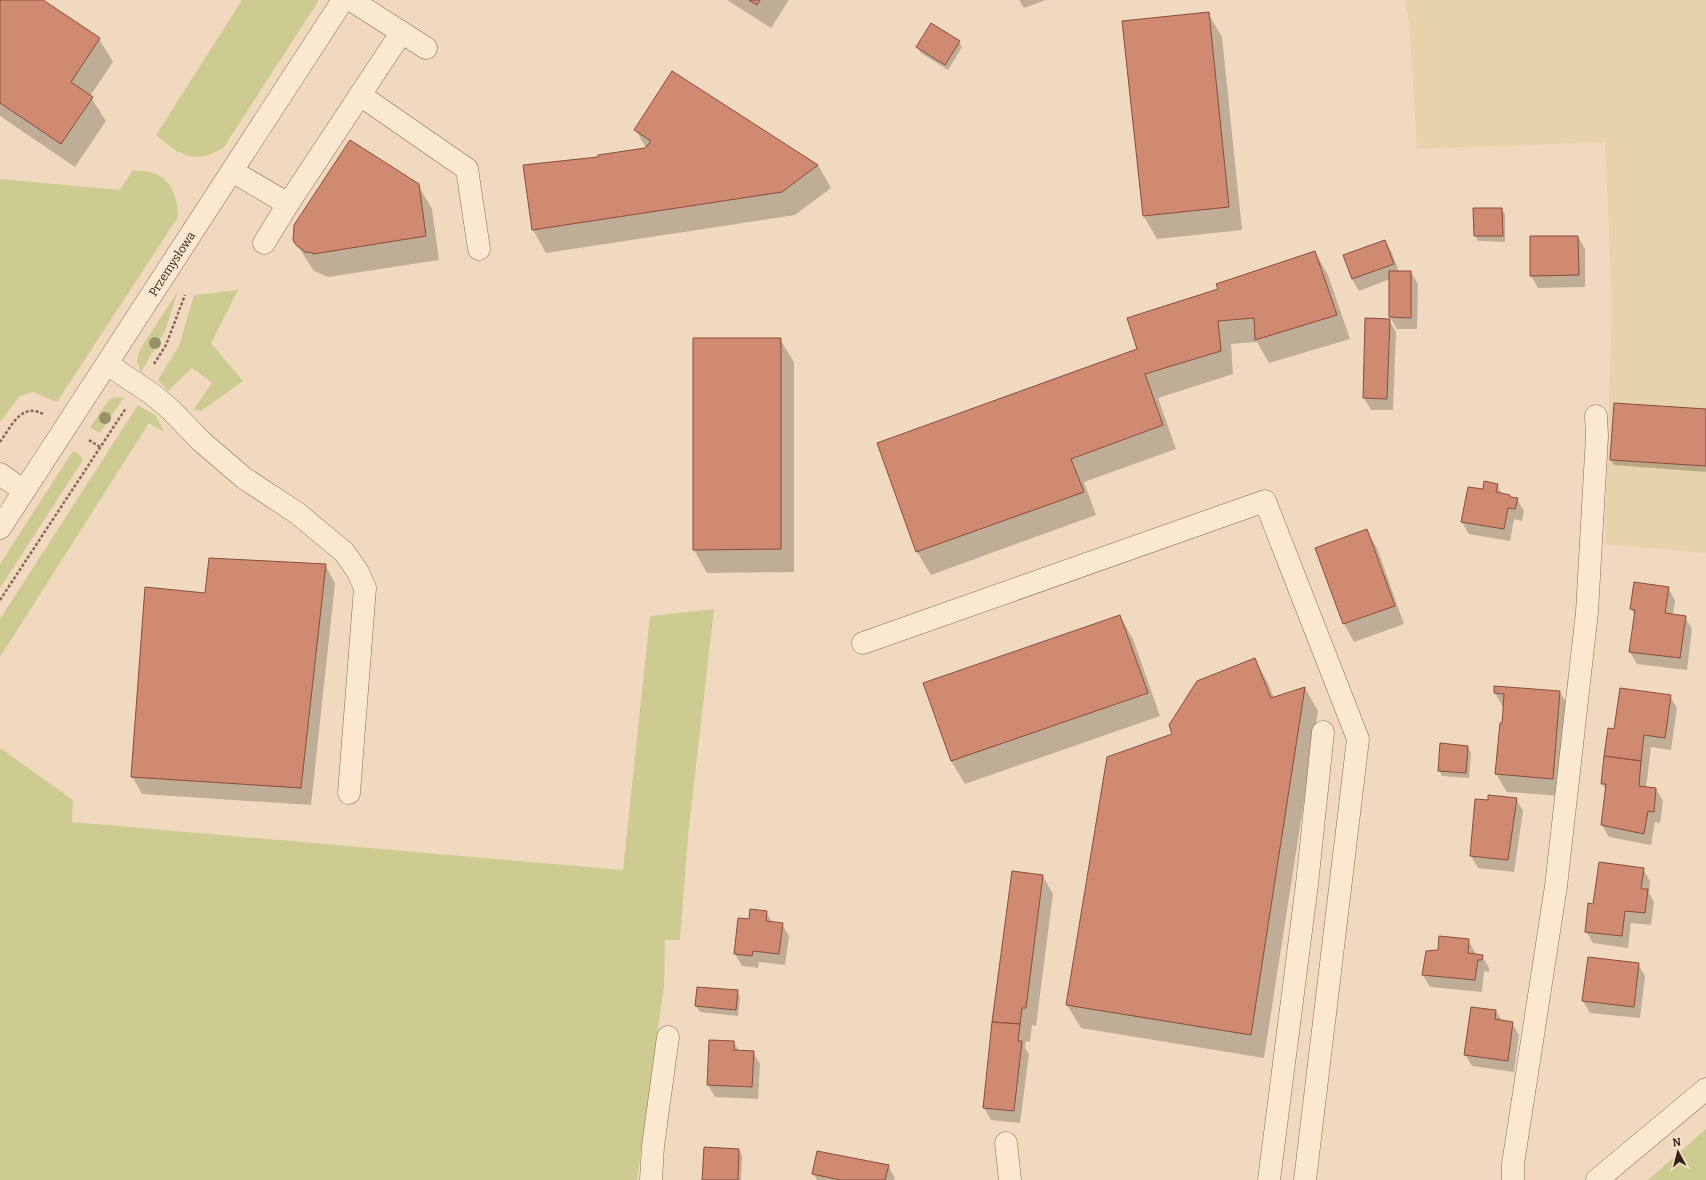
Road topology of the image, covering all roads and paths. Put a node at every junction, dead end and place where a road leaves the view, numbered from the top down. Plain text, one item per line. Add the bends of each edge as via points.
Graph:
1 (343, 0) edge
2 (351, 0) edge
3 (401, 33) junction
4 (426, 48) dead end
5 (360, 95) junction
6 (232, 171) junction
7 (288, 204) junction
8 (264, 243) dead end
9 (480, 248) dead end
10 (186, 292) dead end
11 (107, 364) junction
12 (140, 386) junction
13 (1596, 416) dead end
14 (49, 417) dead end
15 (84, 437) dead end
16 (0, 442) edge
17 (100, 447) junction
18 (0, 474) edge
19 (24, 491) junction
20 (0, 528) edge
21 (0, 600) edge
22 (863, 643) dead end
23 (1323, 732) dead end
24 (349, 793) dead end
25 (668, 1037) dead end
26 (1706, 1089) edge
27 (1006, 1143) dead end
28 (651, 1180) edge
29 (1010, 1180) edge
30 (1268, 1180) edge
31 (1305, 1180) edge
32 (1513, 1180) edge
33 (1597, 1180) edge

1 - 6 street, Przemysłowa
2 - 3 street
3 - 4 street
3 - 5 street
5 - 7 street
5 - 9 street via 467,169
6 - 7 street
6 - 11 street, Przemysłowa
7 - 8 street
10 - 12 path via 166,345
11 - 12 street
11 - 19 street, Przemysłowa
12 - 17 path
12 - 24 street via 166,406 202,442 244,478 298,513 344,552 358,572 365,588
13 - 32 street via 1587,612 1556,886 1513,1164
14 - 16 path via 33,410 25,411
15 - 17 path
17 - 21 path
18 - 19 street
19 - 20 street, Przemysłowa
22 - 31 street via 1265,501 1358,739
23 - 30 street via 1307,884
25 - 28 street via 653,1146
26 - 33 street
27 - 29 street

